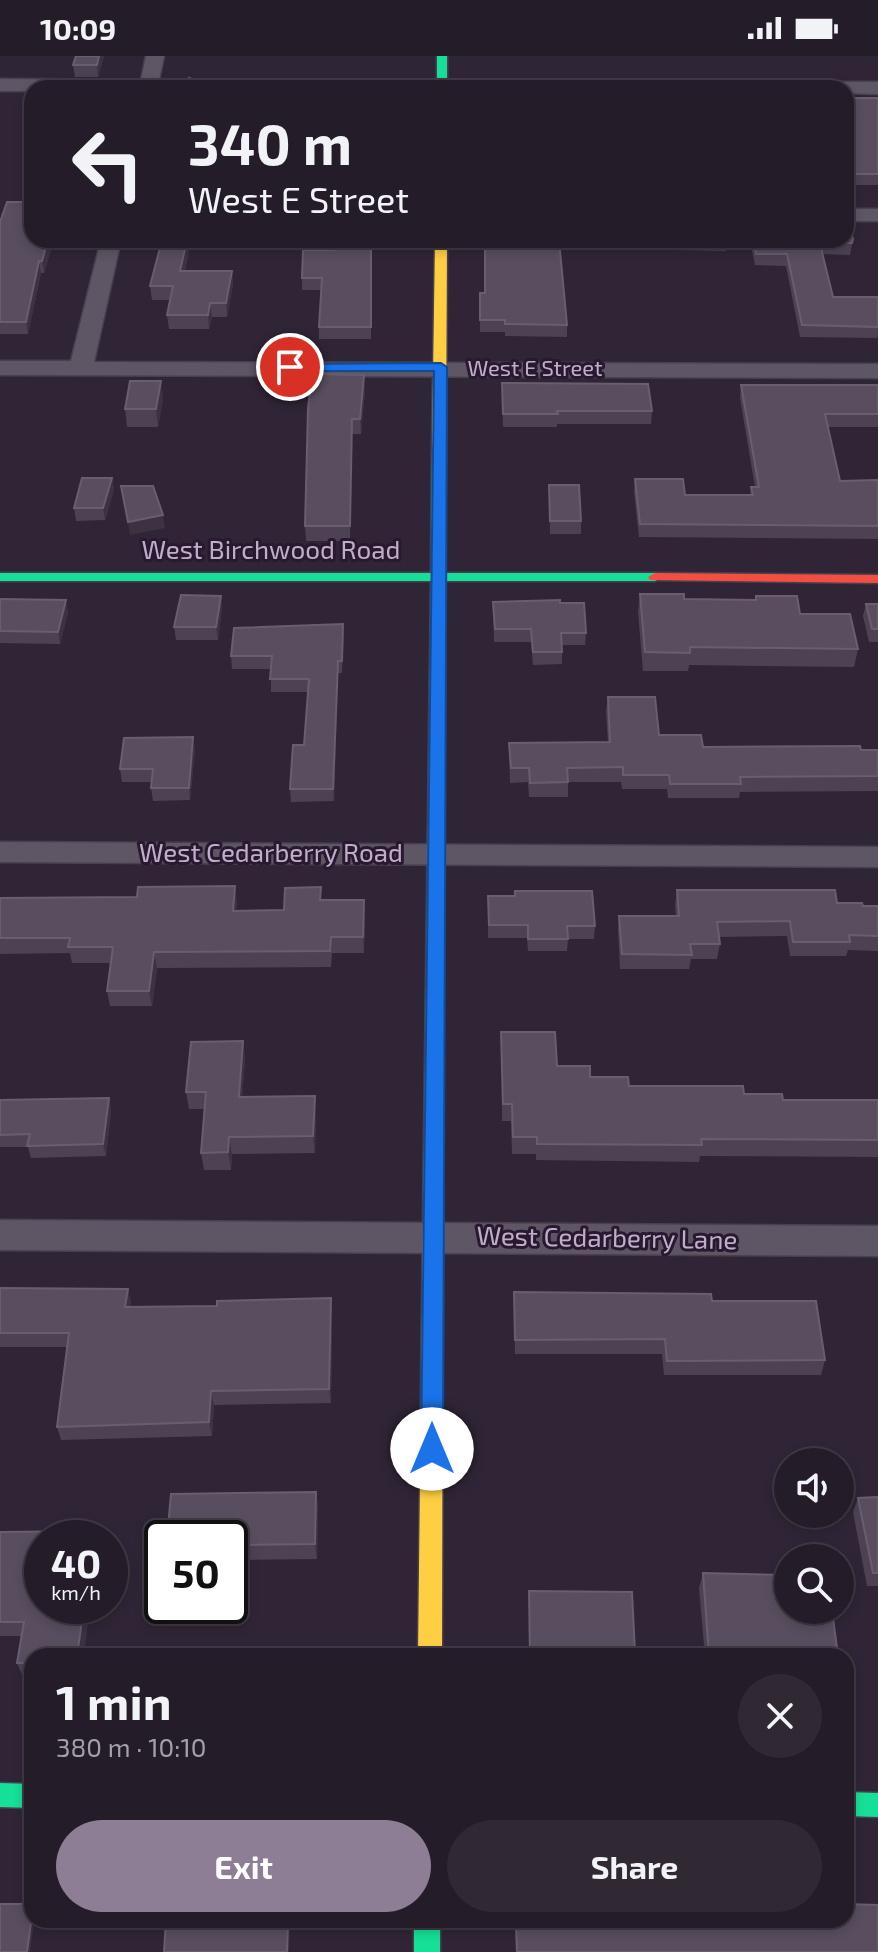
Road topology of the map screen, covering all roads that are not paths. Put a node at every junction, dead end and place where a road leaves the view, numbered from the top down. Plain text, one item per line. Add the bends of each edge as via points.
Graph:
1 (155, 56) edge
2 (442, 56) edge
3 (149, 80) edge
4 (442, 80) edge
5 (0, 85) edge
6 (24, 85) edge
7 (854, 88) edge
8 (878, 88) edge
9 (854, 215) edge
10 (878, 215) edge
11 (109, 248) edge
12 (441, 248) edge
13 (441, 367) junction
14 (0, 368) edge
15 (81, 368) junction
16 (878, 371) edge
17 (439, 576) junction
18 (0, 577) edge
19 (878, 579) edge
20 (0, 852) edge
21 (438, 854) junction
22 (878, 857) edge
23 (0, 1235) edge
24 (434, 1236) junction
25 (878, 1241) edge
26 (430, 1648) edge
27 (0, 1795) edge
28 (24, 1796) edge
29 (854, 1804) edge
30 (878, 1805) edge
31 (427, 1928) edge
32 (427, 1952) edge

1 - 3 street
2 - 4 main road
5 - 6 street
7 - 8 street
9 - 10 street
11 - 15 street
12 - 13 main road
13 - 15 street, West E Street
13 - 16 street, West E Street
13 - 17 main road
14 - 15 street, West E Street
17 - 18 main road, West Birchwood Road
17 - 19 main road, West Birchwood Road
17 - 21 main road
20 - 21 street, West Cedarberry Road
21 - 22 street, West Cedarberry Road
21 - 24 main road
23 - 24 street, West Cedarberry Lane
24 - 25 street, West Cedarberry Lane
24 - 26 main road
27 - 28 main road
29 - 30 main road
31 - 32 main road

